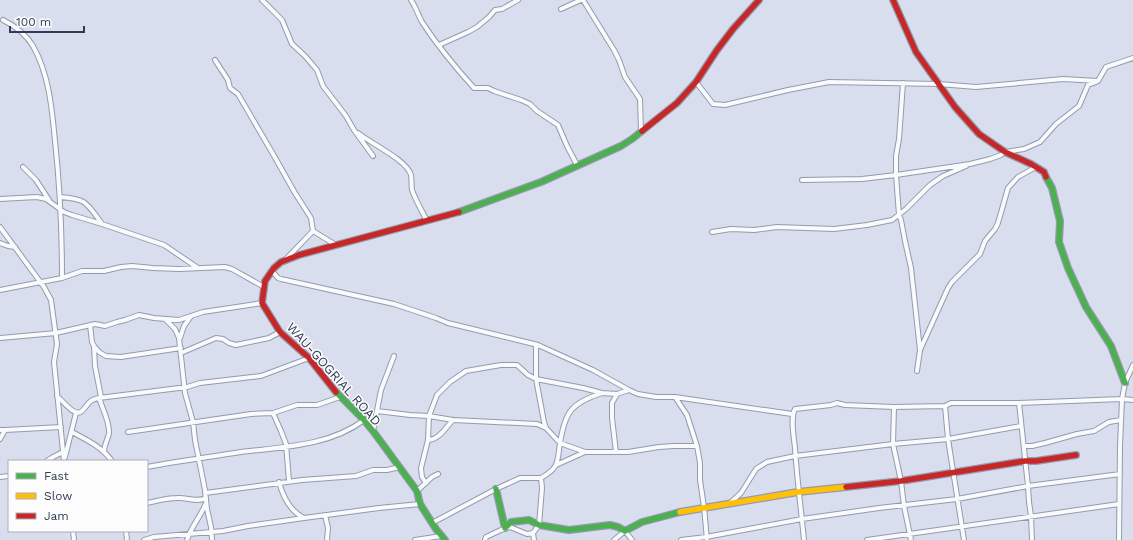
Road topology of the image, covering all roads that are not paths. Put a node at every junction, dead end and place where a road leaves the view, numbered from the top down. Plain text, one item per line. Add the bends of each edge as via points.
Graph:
1 (262, 0) edge
2 (411, 0) edge
3 (518, 0) edge
4 (582, 0) edge
5 (759, 0) edge
6 (893, 0) edge
7 (561, 9) dead end
8 (3, 20) dead end
9 (439, 45) junction
10 (1133, 58) edge
11 (215, 60) dead end
12 (1098, 81) junction
13 (696, 82) junction
14 (904, 83) junction
15 (939, 84) junction
16 (354, 130) junction
17 (641, 131) junction
18 (1005, 152) junction
19 (373, 156) dead end
20 (970, 164) junction
21 (577, 165) junction
22 (1036, 167) junction
23 (23, 168) dead end
24 (896, 175) junction
25 (802, 180) dead end
26 (60, 197) junction
27 (0, 199) edge
28 (49, 200) junction
29 (60, 209) junction
30 (899, 215) junction
31 (427, 221) junction
32 (102, 224) junction
33 (0, 227) edge
34 (313, 231) junction
35 (712, 232) dead end
36 (0, 244) edge
37 (337, 245) junction
38 (15, 247) junction
39 (286, 260) junction
40 (198, 268) junction
41 (272, 271) junction
42 (62, 278) junction
43 (41, 283) junction
44 (264, 287) junction
45 (0, 290) edge
46 (262, 303) junction
47 (193, 314) junction
48 (161, 318) junction
49 (90, 325) junction
50 (280, 332) junction
51 (56, 333) junction
52 (0, 338) edge
53 (179, 338) junction
54 (536, 345) junction
55 (94, 346) junction
56 (181, 350) junction
57 (920, 350) junction
58 (394, 356) dead end
59 (309, 358) junction
60 (1133, 364) edge
61 (917, 371) dead end
62 (536, 379) junction
63 (1125, 383) junction
64 (184, 387) junction
65 (629, 390) junction
66 (602, 393) junction
67 (618, 394) junction
68 (57, 396) junction
69 (100, 397) junction
70 (340, 397) junction
71 (676, 397) junction
72 (1122, 399) junction
73 (1133, 400) edge
74 (1018, 403) junction
75 (894, 406) junction
76 (945, 406) junction
77 (377, 411) junction
78 (76, 413) junction
79 (273, 413) junction
80 (792, 414) junction
81 (428, 416) junction
82 (364, 420) junction
83 (453, 420) junction
84 (1121, 420) junction
85 (193, 422) junction
86 (1021, 426) junction
87 (61, 427) junction
88 (546, 428) junction
89 (0, 430) edge
90 (5, 430) junction
91 (373, 431) junction
92 (72, 432) junction
93 (128, 432) dead end
94 (0, 439) edge
95 (948, 439) junction
96 (428, 440) junction
97 (560, 443) junction
98 (893, 444) junction
99 (286, 446) junction
100 (697, 446) junction
101 (1024, 446) junction
102 (63, 452) junction
103 (104, 452) junction
104 (585, 452) junction
105 (616, 452) junction
106 (1076, 455) dead end
107 (796, 456) junction
108 (199, 458) junction
109 (48, 460) edge
110 (64, 460) edge
111 (112, 460) edge
112 (1025, 461) junction
113 (556, 465) junction
114 (148, 467) edge
115 (400, 467) junction
116 (953, 472) junction
117 (438, 474) dead end
118 (1120, 474) junction
119 (541, 478) junction
120 (901, 480) junction
121 (290, 481) junction
122 (279, 482) junction
123 (426, 483) junction
124 (1028, 486) junction
125 (496, 489) junction
126 (418, 491) junction
127 (798, 492) junction
128 (206, 498) junction
129 (957, 499) junction
130 (148, 503) edge
131 (730, 503) junction
132 (420, 504) junction
133 (1120, 504) junction
134 (904, 506) junction
135 (704, 507) junction
136 (325, 515) junction
137 (1031, 516) junction
138 (304, 518) junction
139 (802, 520) junction
140 (432, 523) junction
141 (539, 525) junction
142 (961, 527) junction
143 (505, 528) junction
144 (625, 531) junction
145 (212, 532) junction
146 (533, 533) junction
147 (189, 534) junction
148 (910, 534) junction
149 (443, 538) edge
150 (706, 539) edge
151 (144, 540) edge
152 (187, 540) edge
153 (212, 540) edge
154 (327, 540) edge
155 (415, 540) edge
156 (485, 540) edge
157 (534, 540) edge
158 (614, 540) edge
159 (632, 540) edge
160 (681, 540) edge
161 (804, 540) edge
162 (867, 540) edge
163 (911, 540) edge
164 (964, 540) edge
165 (1032, 540) edge
166 (1119, 540) edge

1 - 16 street via 282,20 292,44 317,70 323,86
2 - 9 street
3 - 9 street via 495,10 477,27
4 - 7 street
4 - 17 street via 614,50 625,77 640,99
5 - 13 main road via 733,29
6 - 15 main road via 916,52
8 - 26 street via 26,37 42,68 50,100
9 - 21 street via 474,88 488,88 521,100 558,125
10 - 12 street via 1106,67
11 - 34 street via 228,80 230,88 238,94 311,218
12 - 15 street via 1063,80 976,87
12 - 18 street via 1088,84 1079,106 1056,124 1040,142 1024,149
13 - 14 street via 713,104 725,105 829,82
13 - 17 main road via 677,103
14 - 15 street
14 - 24 street
15 - 18 main road via 955,108 979,134
16 - 19 street
16 - 31 street via 392,154 411,174 412,189
17 - 21 main road via 621,146
18 - 20 street
18 - 22 main road
20 - 24 street
20 - 30 street via 930,185
21 - 31 main road via 541,182
22 - 57 street via 1018,177 1008,188 995,229 985,241 980,254 948,288
22 - 63 main road via 1044,172 1052,188 1060,221 1059,242 1078,291 1111,346
23 - 28 street via 40,184
24 - 25 street via 862,179
24 - 30 street
26 - 29 street
26 - 32 street via 76,198 85,202
27 - 28 street via 37,197
28 - 29 street
29 - 32 street
29 - 42 street
30 - 35 street via 892,220 834,229 777,227
30 - 57 street via 912,273
31 - 37 main road
32 - 40 street via 164,244
33 - 38 street
34 - 37 street
34 - 39 street
36 - 38 street
37 - 39 main road
38 - 43 street
39 - 41 main road
40 - 42 street via 126,266 104,271 82,271
40 - 44 street via 232,269
41 - 44 main road
41 - 54 street via 281,279 394,304 448,323
42 - 43 street
43 - 45 street
43 - 51 street via 51,300
44 - 46 main road
46 - 47 street
46 - 50 main road, WAU-GOGRIAL ROAD
47 - 48 street via 175,320
47 - 53 street via 186,321
48 - 49 street via 139,315 108,325
48 - 53 street via 172,325
49 - 51 street
49 - 55 street
50 - 56 street via 269,338 236,344 216,338
50 - 59 main road, WAU-GOGRIAL ROAD
51 - 52 street
51 - 68 street via 54,362
53 - 56 street
54 - 62 street
54 - 65 street via 593,370
55 - 56 street via 102,354 116,357
55 - 69 street
56 - 64 street
57 - 61 street
58 - 77 street via 381,390
59 - 64 street via 261,376
59 - 70 main road, WAU-GOGRIAL ROAD
60 - 63 street
62 - 66 street
62 - 81 street via 517,365 466,371 437,395
62 - 88 street
63 - 72 street
64 - 69 street
64 - 85 street
65 - 67 street
65 - 71 street via 656,397
66 - 67 street
66 - 97 street via 572,408 563,426
67 - 105 street via 612,403
68 - 78 street
68 - 87 street
69 - 78 street via 90,401 81,412
69 - 103 street via 109,428
70 - 79 street via 317,405 297,406
70 - 82 main road, WAU-GOGRIAL ROAD
71 - 80 street
71 - 100 street via 687,415
72 - 73 street
72 - 74 street
72 - 84 street
74 - 76 street via 951,403
74 - 86 street
75 - 76 street
75 - 80 street via 837,403 795,409
75 - 98 street
76 - 95 street
77 - 81 street
77 - 91 street
78 - 92 street
79 - 85 street
79 - 99 street
80 - 107 street
81 - 83 street
81 - 96 street
82 - 91 main road, WAU-GOGRIAL ROAD
82 - 99 street via 350,430 323,441
83 - 88 street via 537,424
83 - 96 street via 439,436
84 - 101 street via 1109,422 1094,431
84 - 118 street
85 - 93 street
85 - 108 street
86 - 95 street
86 - 101 street
87 - 90 street
87 - 102 street
88 - 97 street
89 - 90 street
90 - 94 street
91 - 115 main road, WAU-GOGRIAL ROAD
92 - 103 street
92 - 110 street
95 - 98 street
95 - 116 street
96 - 123 street via 421,468
97 - 104 street
97 - 113 street
98 - 107 street
98 - 120 street
99 - 108 street
99 - 121 street
100 - 105 street
100 - 135 street
101 - 112 street
102 - 109 street
102 - 110 street
103 - 111 street
104 - 105 street
104 - 113 street
106 - 112 main road
107 - 127 street
107 - 131 street via 767,462 756,469 741,493
108 - 114 street
108 - 128 street
112 - 116 main road
112 - 124 street
113 - 119 street via 552,472
115 - 121 street via 374,470 353,477
115 - 126 main road, WAU-GOGRIAL ROAD
116 - 120 main road
116 - 129 street
117 - 123 street
118 - 124 street
118 - 133 street
119 - 125 street via 520,478
119 - 141 street
120 - 127 main road
120 - 134 street
121 - 122 street
122 - 128 street
122 - 138 street via 290,507
123 - 126 street
124 - 129 street
124 - 137 street
125 - 140 street
125 - 143 main road
126 - 132 main road, WAU-GOGRIAL ROAD
127 - 131 main road
127 - 139 street
128 - 130 street via 176,498
128 - 145 street
128 - 147 street via 199,519
129 - 134 street
129 - 142 street
131 - 135 main road
132 - 136 street
132 - 140 main road, WAU-GOGRIAL ROAD
133 - 137 street
133 - 166 street
134 - 139 street
134 - 148 street
135 - 144 main road via 642,522
135 - 150 street
136 - 138 street
136 - 154 street
137 - 142 street
137 - 165 street
138 - 145 street
139 - 150 street
139 - 161 street
140 - 149 main road, WAU-GOGRIAL ROAD
141 - 143 main road via 522,520 512,522
141 - 144 main road via 569,530 610,525
141 - 146 street
142 - 148 street
142 - 164 street
143 - 146 street via 510,526 527,534
143 - 156 street via 486,537
144 - 158 street
144 - 159 street
145 - 147 street
145 - 153 street
146 - 157 street
147 - 151 street
147 - 152 street
148 - 162 street
148 - 163 street
149 - 155 street
150 - 160 street

